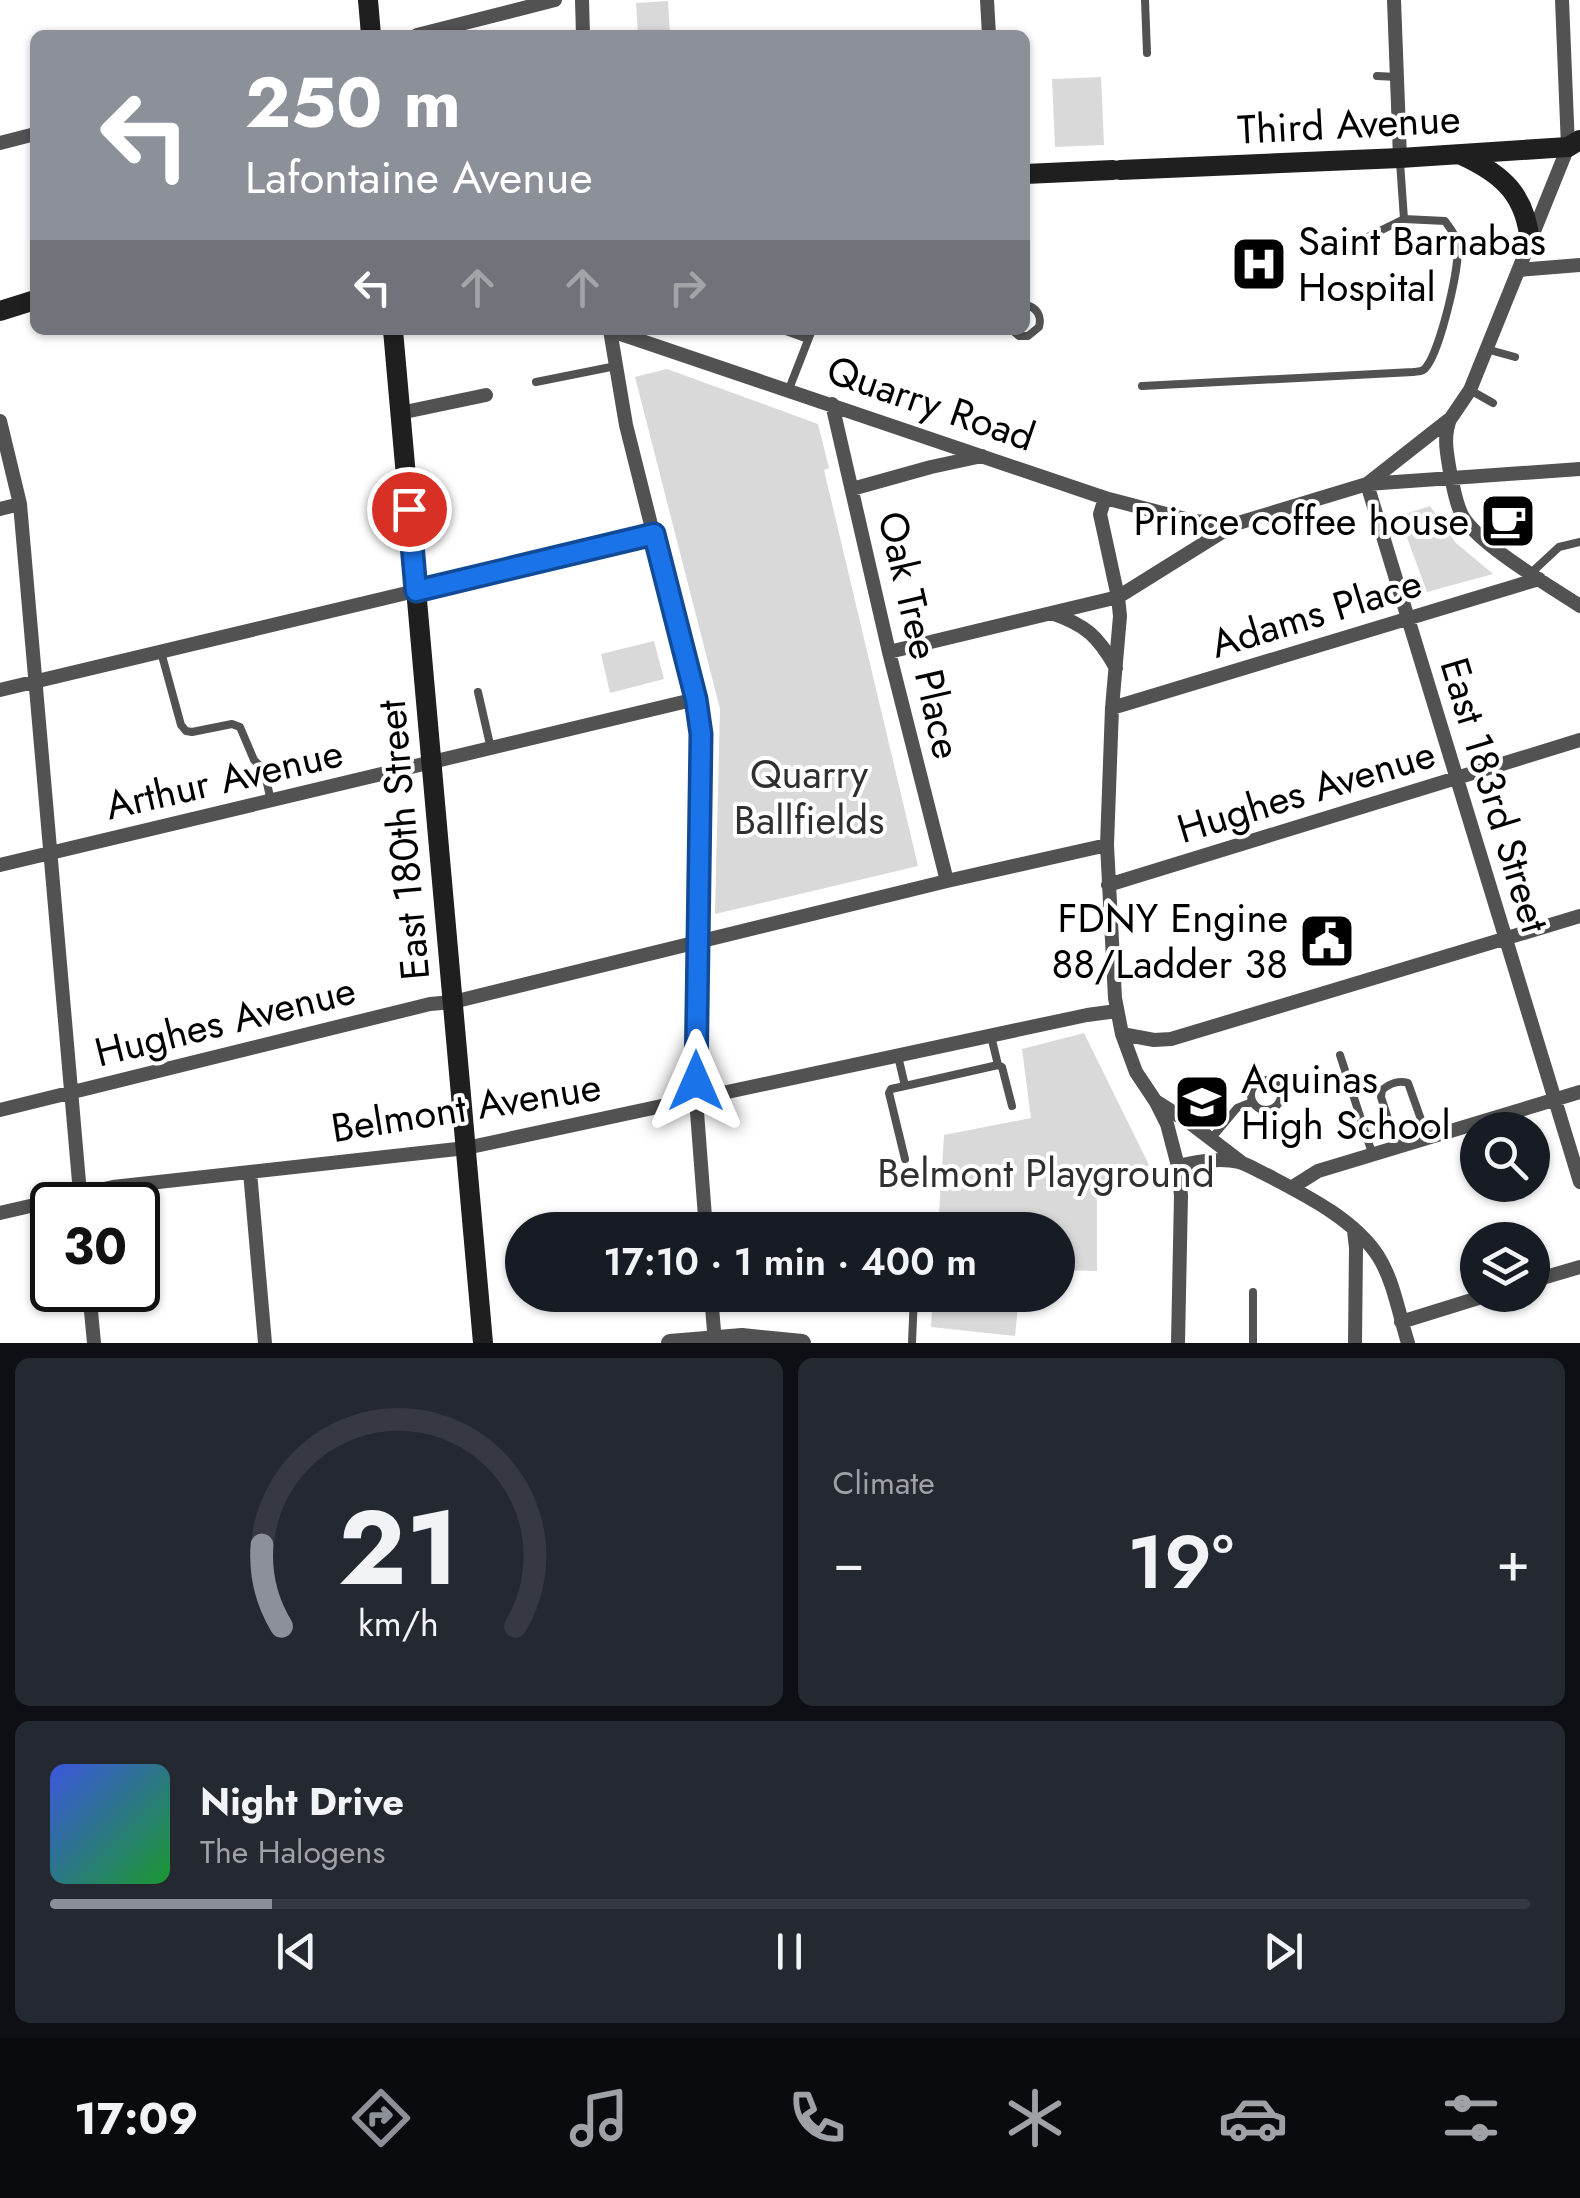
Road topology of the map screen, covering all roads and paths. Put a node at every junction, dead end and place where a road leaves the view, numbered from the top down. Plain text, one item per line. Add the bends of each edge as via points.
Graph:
1 (368, 0) edge
2 (555, 0) edge
3 (582, 0) edge
4 (987, 0) edge
5 (1144, 0) edge
6 (1394, 0) edge
7 (1562, 0) edge
8 (371, 30) edge
9 (437, 30) edge
10 (583, 30) edge
11 (989, 30) edge
12 (1147, 53) dead end
13 (1377, 76) dead end
14 (1397, 76) junction
15 (30, 135) edge
16 (0, 143) edge
17 (1574, 144) edge
18 (1459, 154) junction
19 (1400, 158) junction
20 (1030, 174) edge
21 (1404, 219) junction
22 (1530, 243) junction
23 (1337, 252) dead end
24 (1580, 265) edge
25 (1519, 270) junction
26 (30, 302) edge
27 (1030, 308) edge
28 (0, 311) edge
29 (394, 335) edge
30 (611, 335) edge
31 (625, 335) edge
32 (810, 335) edge
33 (1030, 335) edge
34 (1486, 349) junction
35 (1514, 357) dead end
36 (616, 366) junction
37 (536, 382) dead end
38 (1142, 386) dead end
39 (788, 389) junction
40 (1470, 390) junction
41 (486, 395) dead end
42 (832, 404) junction
43 (1493, 404) dead end
44 (400, 413) junction
45 (1451, 418) junction
46 (0, 421) edge
47 (984, 455) junction
48 (1580, 469) edge
49 (1452, 479) junction
50 (1367, 484) junction
51 (852, 489) junction
52 (1104, 498) junction
53 (20, 504) junction
54 (0, 509) edge
55 (1235, 524) junction
56 (654, 534) junction
57 (1580, 542) edge
58 (1535, 576) junction
59 (416, 591) junction
60 (1118, 596) junction
61 (1580, 606) edge
62 (1051, 613) junction
63 (1408, 620) junction
64 (161, 652) junction
65 (889, 652) junction
66 (1117, 669) junction
67 (36, 681) junction
68 (0, 690) edge
69 (478, 692) dead end
70 (696, 699) junction
71 (1112, 708) junction
72 (1580, 740) edge
73 (491, 749) junction
74 (432, 763) junction
75 (1456, 779) junction
76 (272, 802) junction
77 (1107, 845) junction
78 (51, 853) junction
79 (0, 866) edge
80 (947, 881) junction
81 (1108, 885) junction
82 (1580, 916) edge
83 (1506, 939) junction
84 (697, 943) junction
85 (453, 1002) junction
86 (1117, 1012) junction
87 (1122, 1034) junction
88 (991, 1036) junction
89 (1340, 1055) dead end
90 (898, 1056) junction
91 (998, 1065) junction
92 (905, 1086) junction
93 (1580, 1092) edge
94 (71, 1093) junction
95 (696, 1099) junction
96 (1555, 1100) junction
97 (1156, 1102) junction
98 (1252, 1102) junction
99 (1012, 1106) dead end
100 (0, 1110) edge
101 (1390, 1125) dead end
102 (1211, 1139) junction
103 (1428, 1139) junction
104 (466, 1148) junction
105 (1373, 1156) junction
106 (905, 1158) dead end
107 (1241, 1162) junction
108 (1178, 1166) junction
109 (250, 1172) junction
110 (79, 1182) edge
111 (159, 1182) edge
112 (1580, 1182) edge
113 (1291, 1188) junction
114 (30, 1208) edge
115 (705, 1212) edge
116 (0, 1213) edge
117 (1354, 1230) junction
118 (1580, 1267) edge
119 (1550, 1276) edge
120 (1252, 1292) dead end
121 (1460, 1304) edge
122 (91, 1312) edge
123 (713, 1312) edge
124 (913, 1312) edge
125 (1402, 1322) junction
126 (715, 1341) edge
127 (94, 1343) edge
128 (265, 1343) edge
129 (483, 1343) edge
130 (670, 1343) edge
131 (802, 1343) edge
132 (912, 1343) edge
133 (1178, 1343) edge
134 (1253, 1343) edge
135 (1355, 1343) edge
136 (1408, 1343) edge

1 - 8 main road
2 - 9 street
3 - 10 street
4 - 11 street
5 - 12 lane
6 - 14 street
7 - 17 street
13 - 14 lane
14 - 19 street
15 - 16 street
17 - 18 main road, Third Avenue
17 - 22 street
18 - 19 main road, Third Avenue
18 - 22 main road via 1508,184 1524,209
19 - 20 main road, Third Avenue
19 - 21 lane
21 - 23 lane
21 - 38 lane via 1446,221 1457,240 1458,270 1424,370
22 - 25 street
24 - 25 street
25 - 34 street
26 - 28 main road
27 - 33 lane via 1040,317
29 - 44 main road, East 180th Street
30 - 36 street
31 - 39 street, Quarry Road
32 - 39 lane
34 - 35 lane
34 - 40 street
36 - 37 lane
36 - 56 street
39 - 42 street, Quarry Road
40 - 43 lane
40 - 45 street
41 - 44 street
42 - 47 street, Quarry Road
42 - 51 street, Oak Tree Place
44 - 59 main road, East 180th Street
45 - 49 street via 1445,445
45 - 50 street
46 - 53 street
47 - 51 street
47 - 52 street, Quarry Road
48 - 49 street
49 - 50 street
49 - 58 street via 1458,508 1472,529
50 - 55 street
50 - 63 street, East 183rd Street
51 - 65 street, Oak Tree Place
52 - 55 street, Quarry Road via 1193,521
52 - 60 street via 1100,514
53 - 54 street
53 - 67 street
55 - 60 street
56 - 59 street
56 - 70 street
57 - 58 lane via 1560,547
58 - 61 street
58 - 63 street, Adams Place
59 - 64 street
59 - 74 main road, East 180th Street
60 - 62 street
60 - 66 street
62 - 65 street
62 - 66 street via 1087,629
63 - 71 street, Adams Place
63 - 75 street, East 183rd Street
64 - 67 street
64 - 76 lane via 180,725 192,732 240,726 264,770
65 - 80 street, Oak Tree Place
66 - 71 street
67 - 68 street
67 - 78 street
69 - 73 lane
70 - 73 street, Arthur Avenue
70 - 84 street
71 - 77 street
72 - 75 street, Hughes Avenue
73 - 74 street, Arthur Avenue
74 - 76 street, Arthur Avenue
74 - 85 main road, East 180th Street
75 - 81 street, Hughes Avenue
75 - 83 street, East 183rd Street
76 - 78 street, Arthur Avenue
77 - 80 street, Hughes Avenue
77 - 81 street
78 - 79 street, Arthur Avenue
78 - 94 street
80 - 84 street, Hughes Avenue
81 - 86 street
82 - 83 street
83 - 87 street via 1171,1039
83 - 96 street, East 183rd Street
84 - 85 street, Hughes Avenue
84 - 95 street
85 - 94 street, Hughes Avenue
85 - 104 main road, East 180th Street
86 - 87 street
86 - 88 street, Belmont Avenue
87 - 97 street
88 - 90 street, Belmont Avenue
88 - 91 lane
89 - 105 lane
90 - 92 lane
90 - 95 street, Belmont Avenue
91 - 92 lane
91 - 99 lane
92 - 106 lane via 889,1093
93 - 96 street
94 - 100 street, Hughes Avenue
94 - 110 street
95 - 104 street, Belmont Avenue
95 - 115 street
96 - 103 street
96 - 112 street, East 183rd Street
97 - 102 street
97 - 108 street
98 - 98 lane via 1273,1110 1280,1089 1260,1082
98 - 102 lane via 1237,1108
101 - 103 lane via 1382,1090 1408,1083
102 - 107 street
103 - 105 street
104 - 109 street, Belmont Avenue
104 - 129 main road, East 180th Street
105 - 113 street via 1318,1171
107 - 108 street
107 - 113 street
108 - 133 street
109 - 111 street, Belmont Avenue
109 - 128 street
113 - 117 street
114 - 116 street, Belmont Avenue
117 - 125 street via 1380,1258
117 - 135 street
118 - 119 street
120 - 134 lane
121 - 125 street
122 - 127 street
123 - 126 street
124 - 132 lane
125 - 136 street
126 - 130 street
126 - 131 street via 742,1336

